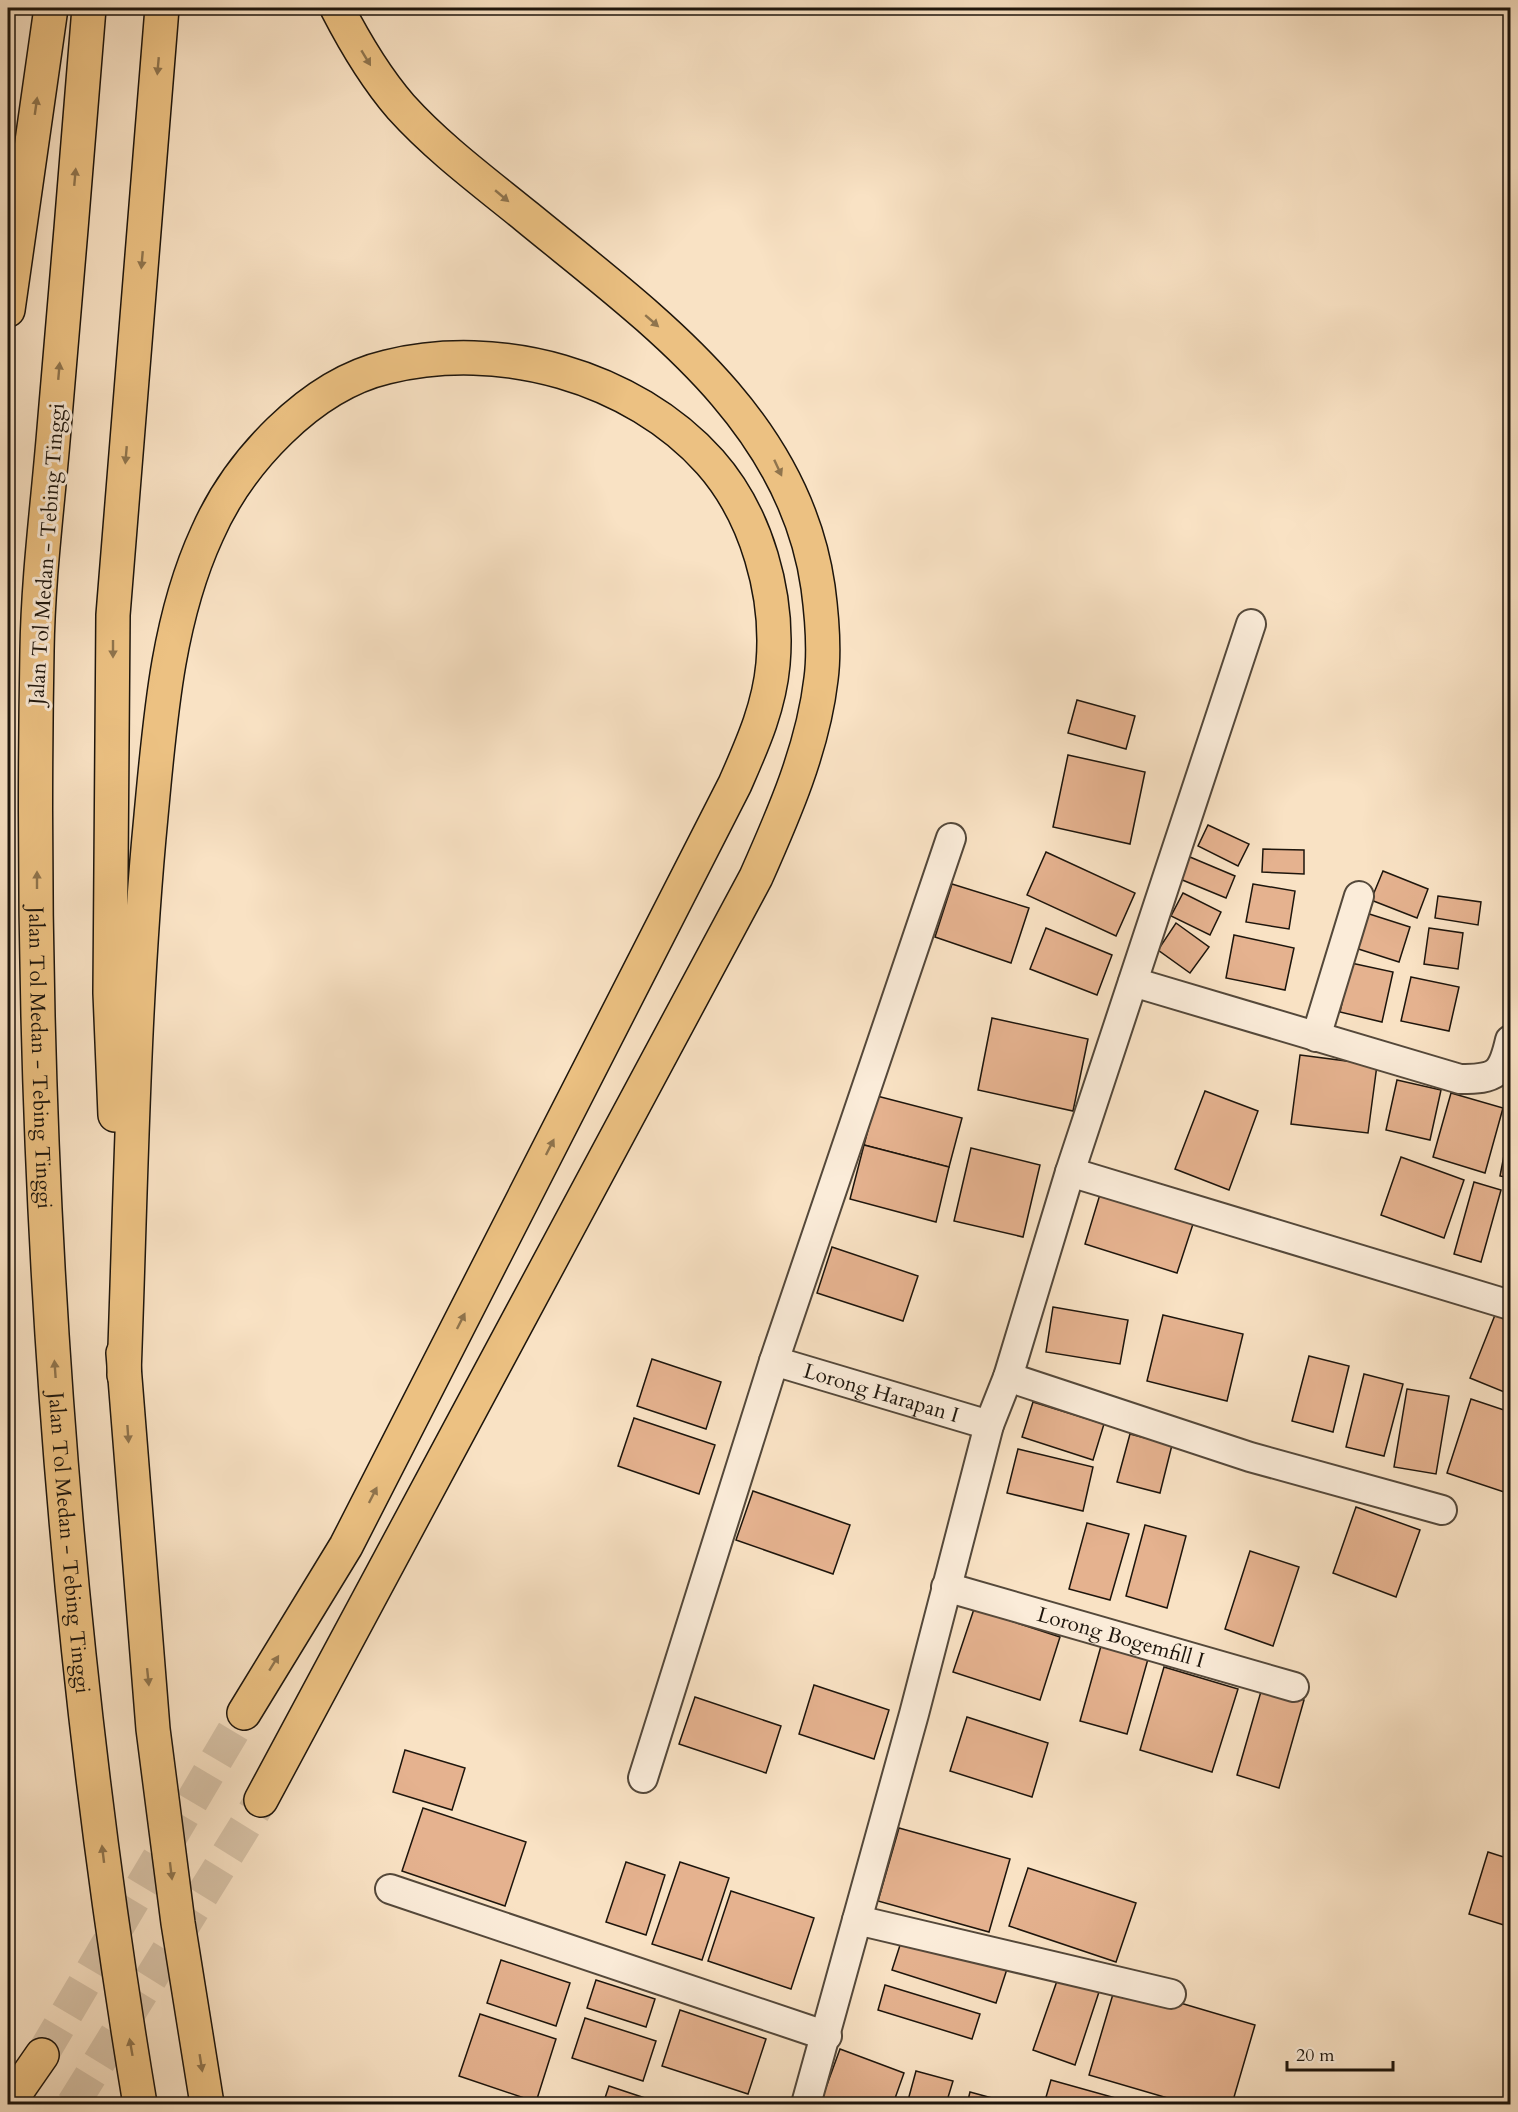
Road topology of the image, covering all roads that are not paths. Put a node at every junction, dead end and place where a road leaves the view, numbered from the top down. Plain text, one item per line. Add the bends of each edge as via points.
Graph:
1 (51, 8) edge
2 (89, 8) edge
3 (162, 8) edge
4 (337, 8) edge
5 (8, 310) edge
6 (1251, 624) dead end
7 (951, 838) dead end
8 (1359, 896) dead end
9 (1133, 982) junction
10 (1316, 1037) junction
11 (1510, 1040) edge
12 (1070, 1172) junction
13 (1510, 1305) edge
14 (774, 1361) junction
15 (124, 1375) junction
16 (1008, 1377) junction
17 (988, 1425) junction
18 (1442, 1510) dead end
19 (946, 1587) junction
20 (1294, 1687) dead end
21 (244, 1713) tunnel mouth
22 (643, 1778) dead end
23 (261, 1800) tunnel mouth
24 (390, 1889) dead end
25 (857, 1920) junction
26 (1171, 1994) dead end
27 (826, 2036) junction
28 (42, 2055) tunnel mouth
29 (8, 2104) edge
30 (140, 2104) edge
31 (207, 2104) edge
32 (806, 2104) edge

5 -> 1 highway
30 -> 2 highway, Jalan Tol Medan - Tebing Tinggi via 94,1779 61,1457 47,1249 37,946 37,645
3 -> 15 highway via 113,615 110,993
4 -> 23 highway via 373,70 430,135 659,328 705,370 743,413 773,457 798,510 814,560 822,616 822,678 809,741 785,811 756,877
6 - 9 street
7 - 14 street
8 - 10 street
9 - 10 street
9 - 12 street
10 - 11 street via 1460,1079 1488,1079 1504,1065
12 - 13 street
12 - 16 street
14 - 17 street, Lorong Harapan I
14 - 22 street
21 -> 15 highway via 346,1546 735,784 762,722 773,664 773,610 761,553 739,505 712,464 679,433 642,406 599,384 543,367 491,359 438,359 384,367 336,387 283,426 239,479 208,531 182,599 159,733 144,895
15 -> 31 highway via 153,1729
16 - 17 street
16 - 18 street via 1250,1457
17 - 19 street
19 - 20 street, Lorong Bogemfill I
19 - 25 street
24 - 27 street
25 - 26 street
25 - 27 street
27 - 32 street
28 - 29 highway

